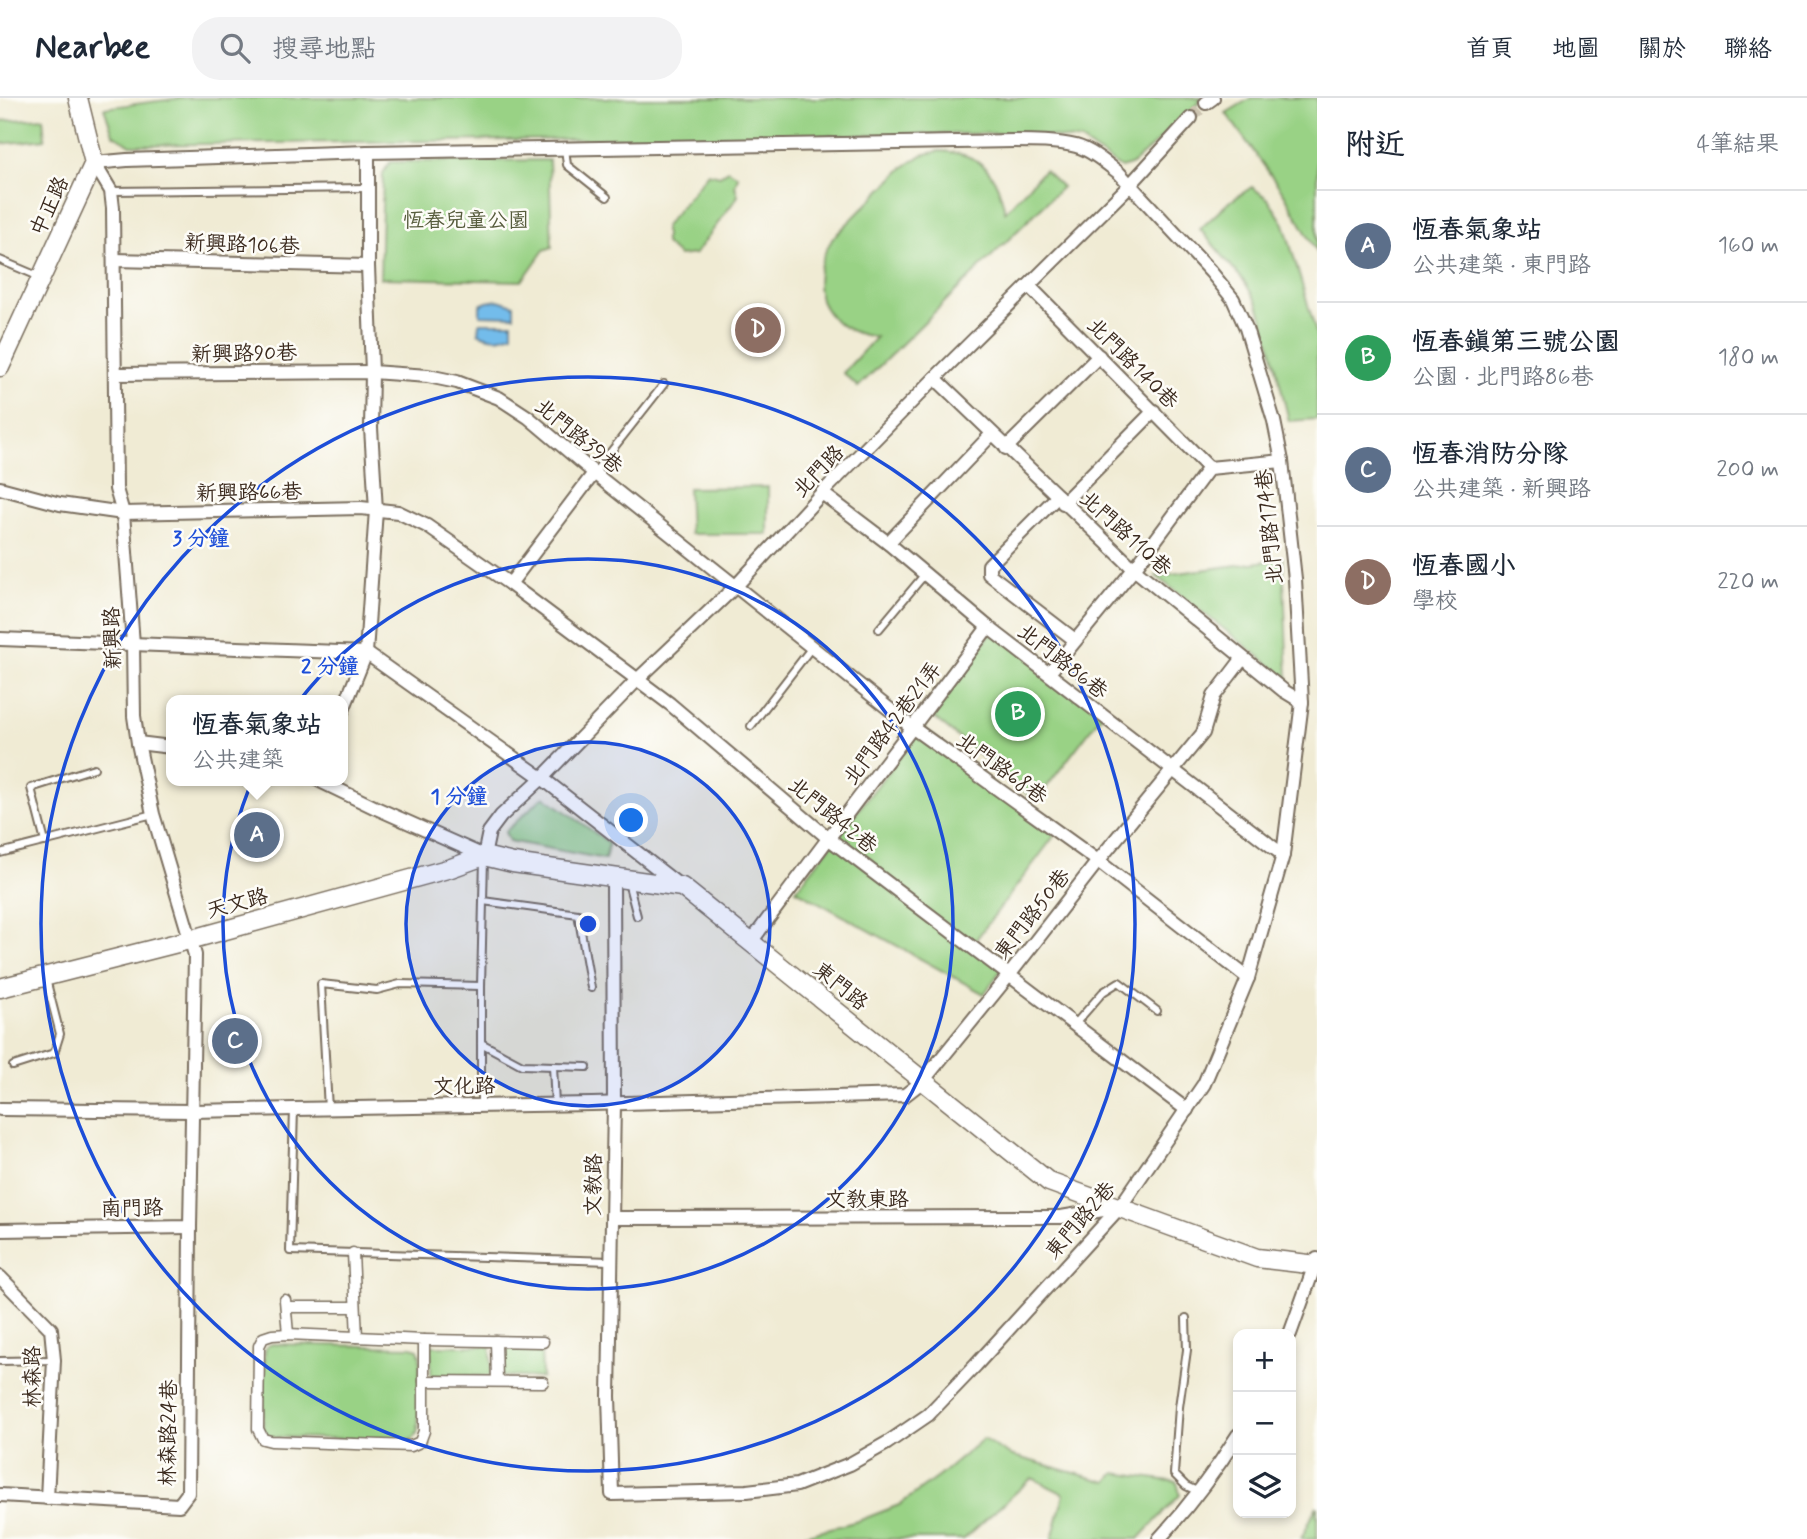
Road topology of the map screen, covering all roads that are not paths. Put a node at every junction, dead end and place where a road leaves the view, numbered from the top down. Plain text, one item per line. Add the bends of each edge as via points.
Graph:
1 (78, 98) edge
2 (1191, 118) tunnel mouth
3 (565, 148) junction
4 (368, 152) junction
5 (94, 163) junction
6 (1130, 185) junction
7 (369, 188) junction
8 (111, 191) junction
9 (607, 197) dead end
10 (0, 260) edge
11 (114, 260) junction
12 (368, 266) junction
13 (40, 277) junction
14 (1029, 286) junction
15 (1099, 356) junction
16 (0, 367) edge
17 (372, 372) junction
18 (116, 374) junction
19 (935, 378) junction
20 (664, 384) dead end
21 (1154, 411) junction
22 (992, 435) junction
23 (1006, 448) junction
24 (1282, 461) junction
25 (1209, 468) junction
26 (594, 473) junction
27 (0, 488) edge
28 (822, 493) junction
29 (1061, 499) junction
30 (376, 510) junction
31 (123, 513) junction
32 (888, 543) junction
33 (1134, 569) junction
34 (925, 574) junction
35 (510, 584) junction
36 (736, 586) junction
37 (988, 627) junction
38 (878, 629) dead end
39 (0, 639) edge
40 (1075, 640) junction
41 (133, 644) junction
42 (812, 647) junction
43 (366, 653) junction
44 (1243, 658) junction
45 (1049, 673) junction
46 (637, 680) junction
47 (348, 698) edge
48 (1303, 702) junction
49 (751, 726) dead end
50 (913, 728) junction
51 (138, 743) junction
52 (166, 746) edge
53 (93, 768) dead end
54 (1172, 770) junction
55 (542, 778) junction
56 (330, 786) edge
57 (153, 814) junction
58 (828, 838) junction
59 (45, 842) junction
60 (0, 853) edge
61 (1283, 855) junction
62 (484, 856) junction
63 (1098, 860) junction
64 (620, 879) junction
65 (682, 887) junction
66 (483, 901) junction
67 (636, 916) dead end
68 (189, 940) junction
69 (751, 942) junction
70 (1010, 974) junction
71 (45, 976) junction
72 (1248, 978) junction
73 (481, 986) junction
74 (0, 988) edge
75 (591, 988) dead end
76 (1157, 1011) dead end
77 (1075, 1024) junction
78 (481, 1043) junction
79 (13, 1066) dead end
80 (553, 1066) junction
81 (587, 1067) dead end
82 (923, 1081) junction
83 (614, 1104) junction
84 (481, 1105) junction
85 (555, 1105) junction
86 (0, 1109) edge
87 (328, 1109) junction
88 (294, 1110) junction
89 (1187, 1110) junction
90 (193, 1111) junction
91 (1120, 1207) junction
92 (612, 1218) junction
93 (190, 1227) junction
94 (0, 1230) edge
95 (353, 1253) junction
96 (611, 1261) junction
97 (1316, 1263) edge
98 (0, 1277) edge
99 (355, 1307) junction
100 (1186, 1318) dead end
101 (1292, 1329) edge
102 (288, 1335) junction
103 (357, 1337) junction
104 (424, 1340) junction
105 (496, 1341) junction
106 (543, 1342) dead end
107 (54, 1360) junction
108 (0, 1361) edge
109 (424, 1381) junction
110 (497, 1381) junction
111 (543, 1382) dead end
112 (1233, 1443) edge
113 (1199, 1493) junction
114 (612, 1494) joint
115 (0, 1495) edge
116 (47, 1498) junction
117 (1159, 1539) edge

1 - 5 main road, 中正路
2 - 6 street, 北門路
3 - 4 street, 北門路174巷
3 - 6 street, 北門路174巷 via 1047,142 1078,147 1103,160
3 - 9 lane via 567,165
4 - 5 street, 北門路174巷
4 - 7 street
5 - 8 street, 新興路
5 - 13 main road, 中正路
6 - 14 street, 北門路
6 - 24 street, 北門路174巷 via 1233,299 1246,328
7 - 8 lane
7 - 12 street
8 - 11 street, 新興路
10 - 13 lane
11 - 12 street, 新興路106巷
11 - 18 street, 新興路
12 - 17 street
13 - 16 main road, 中正路
14 - 15 street, 北門路140巷
14 - 19 street, 北門路
15 - 21 street, 北門路140巷
15 - 23 street
17 - 18 street, 新興路90巷
17 - 26 street, 北門路39巷 via 428,376 499,398
17 - 30 street
18 - 31 street, 新興路 via 116,489
19 - 22 street, 北門路110巷
19 - 28 street, 北門路
20 - 26 lane
21 - 25 street, 北門路140巷
21 - 29 street
22 - 23 street, 北門路110巷
22 - 32 street
23 - 29 street, 北門路110巷
24 - 25 street
24 - 48 street, 北門路174巷
25 - 33 street
26 - 35 street
26 - 36 street, 北門路39巷
27 - 31 street, 新興路66巷 via 60,504
28 - 32 street, 北門路86巷
28 - 36 street, 北門路
29 - 33 street, 北門路110巷
29 - 40 street via 989,565 989,574
30 - 31 street, 新興路66巷
30 - 35 street via 398,512 427,526
30 - 43 street
31 - 41 street, 新興路
32 - 34 street, 北門路86巷
33 - 40 street
33 - 44 street, 北門路110巷
34 - 37 street, 北門路86巷
34 - 38 lane
35 - 46 street
36 - 42 street, 北門路68巷
36 - 46 street, 北門路
37 - 45 street, 北門路86巷
37 - 50 street, 北門路42巷21弄
39 - 41 street
40 - 45 street
41 - 43 street
41 - 51 street, 新興路
42 - 49 lane
42 - 50 street, 北門路68巷
43 - 47 street
43 - 55 street
44 - 48 street, 北門路110巷
44 - 54 street, 東門路50巷 via 1214,696 1203,733
45 - 54 street, 北門路86巷
46 - 55 street, 北門路
46 - 58 street, 北門路42巷
48 - 61 street, 東門路2巷
50 - 58 street, 北門路42巷21弄
50 - 63 street, 北門路68巷
51 - 52 street
51 - 57 street, 新興路
53 - 59 lane via 31,788
54 - 61 street, 北門路86巷
54 - 63 street, 東門路50巷
55 - 62 street, 北門路 via 494,823
55 - 65 street
56 - 62 street
57 - 59 lane
57 - 68 street, 新興路
58 - 69 street, 北門路42巷21弄
58 - 70 street, 北門路42巷
59 - 60 lane
61 - 72 street, 東門路2巷
62 - 64 main road
62 - 66 lane
62 - 68 main road, 天文路
63 - 70 street, 東門路50巷
63 - 72 street, 北門路68巷
64 - 65 main road
64 - 67 lane
64 - 83 street, 文教路
65 - 69 main road, 東門路
66 - 73 lane
66 - 75 lane via 579,914
68 - 71 main road, 天文路
68 - 90 street, 新興路 via 195,955
69 - 82 main road, 東門路
70 - 77 street, 北門路42巷
70 - 82 street, 東門路50巷
71 - 74 main road, 天文路
71 - 79 lane via 60,1034 54,1053
72 - 89 street, 東門路2巷 via 1204,1084
73 - 78 lane
73 - 87 lane via 400,984 377,990 321,984
76 - 77 lane via 1119,982 1103,992
77 - 89 street, 北門路42巷
78 - 80 lane via 522,1065
78 - 84 lane
80 - 81 lane
80 - 85 lane
82 - 83 street, 文化路 via 905,1095
82 - 91 main road, 東門路 via 1049,1182
83 - 85 street, 文化路
83 - 92 street, 文教路
84 - 85 street, 文化路
84 - 87 street, 文化路
86 - 90 street, 文化路
87 - 88 street, 文化路
88 - 90 street, 文化路
88 - 95 lane via 290,1251
89 - 91 street, 東門路2巷
90 - 93 street, 南門路
91 - 92 street, 文教東路 via 1061,1217
91 - 97 main road, 東門路 via 1257,1258
91 - 114 street, 東門路2巷 via 928,1415 850,1464 797,1485 747,1491
92 - 96 street, 文教路
93 - 94 street, 南門路
93 - 116 street, 林森路24巷 via 188,1493 179,1505
95 - 96 lane
95 - 99 street
96 - 114 street, 文教路
97 - 101 street
98 - 107 street, 林森路 via 51,1329
99 - 102 street via 286,1303
99 - 103 street
100 - 113 lane via 1174,1474
102 - 103 street
102 - 109 street via 263,1338 260,1346 258,1429 263,1439 411,1446 420,1442 424,1431
103 - 104 street
104 - 105 street
104 - 109 street
105 - 106 street
105 - 110 street
107 - 108 lane
107 - 116 street, 林森路
109 - 110 street
110 - 111 street
112 - 113 street
113 - 117 street
115 - 116 street

